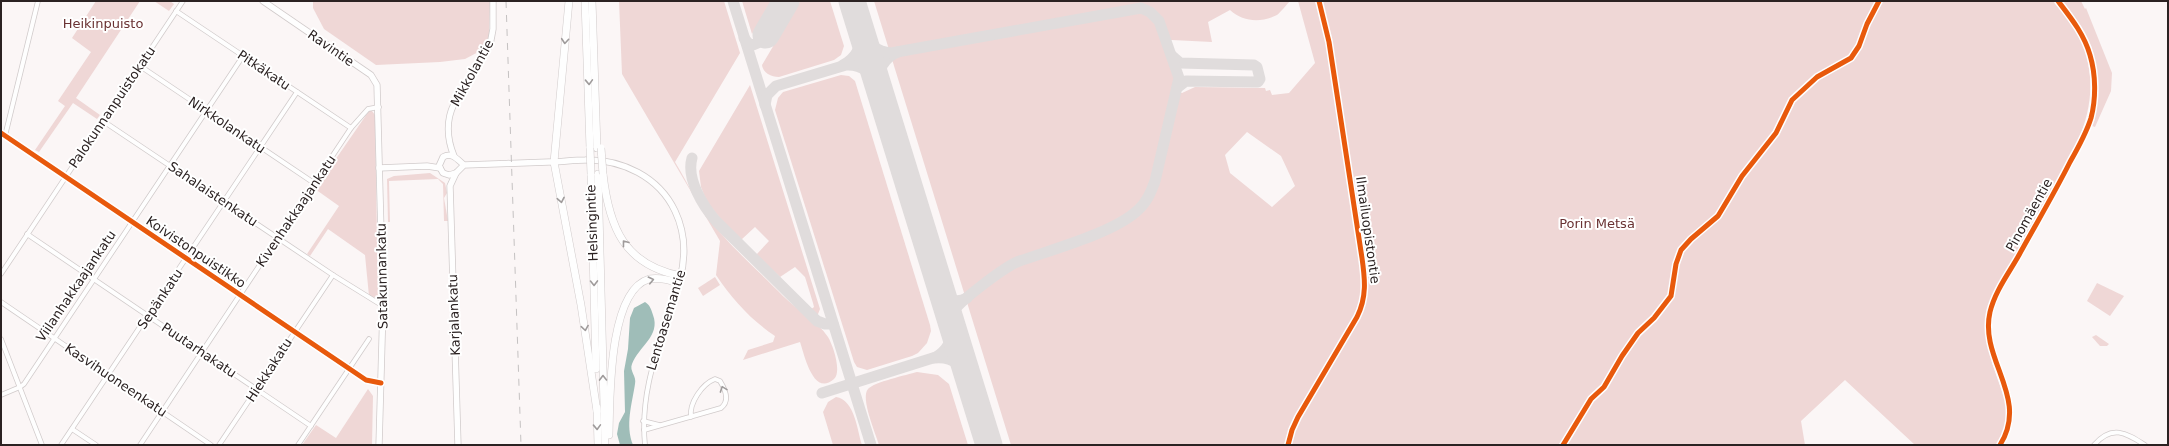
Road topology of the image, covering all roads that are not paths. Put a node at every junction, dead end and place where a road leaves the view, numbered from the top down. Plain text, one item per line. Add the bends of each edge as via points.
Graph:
1 (38, 1) edge
2 (183, 1) edge
3 (263, 1) edge
4 (493, 1) edge
5 (569, 1) edge
6 (585, 1) edge
7 (592, 1) edge
8 (1319, 1) edge
9 (2058, 1) edge
10 (176, 11) junction
11 (243, 56) junction
12 (140, 66) junction
13 (297, 92) junction
14 (379, 107) junction
15 (206, 111) junction
16 (103, 121) junction
17 (351, 128) junction
18 (3, 134) edge
19 (449, 144) junction
20 (260, 148) junction
21 (596, 148) junction
22 (443, 157) junction
23 (456, 157) junction
24 (554, 162) junction
25 (170, 165) junction
26 (464, 165) junction
27 (379, 168) junction
28 (441, 168) junction
29 (457, 171) junction
30 (597, 174) junction
31 (66, 177) junction
32 (314, 183) junction
33 (450, 186) junction
34 (224, 202) junction
35 (132, 222) junction
36 (27, 234) junction
37 (278, 239) junction
38 (186, 259) junction
39 (1, 274) edge
40 (332, 275) junction
41 (681, 276) junction
42 (94, 279) junction
43 (679, 283) junction
44 (240, 295) junction
45 (1, 302) edge
46 (383, 306) junction
47 (148, 316) junction
48 (294, 332) junction
49 (54, 338) junction
50 (1, 339) edge
51 (369, 339) dead end
52 (202, 352) junction
53 (349, 368) junction
54 (108, 375) junction
55 (381, 383) junction
56 (20, 387) junction
57 (257, 389) junction
58 (1, 395) edge
59 (162, 412) junction
60 (597, 412) junction
61 (691, 418) junction
62 (643, 421) junction
63 (659, 424) junction
64 (311, 426) junction
65 (72, 429) junction
66 (644, 430) junction
67 (42, 445) edge
68 (61, 445) edge
69 (96, 445) edge
70 (140, 445) edge
71 (211, 445) edge
72 (218, 445) edge
73 (298, 445) edge
74 (379, 445) edge
75 (458, 445) edge
76 (598, 445) edge
77 (605, 445) edge
78 (608, 445) edge
79 (645, 445) edge
80 (1288, 445) edge
81 (2000, 445) edge
82 (2094, 445) edge
83 (2145, 445) edge

1 - 18 street, Koivistonpuistikko
2 - 10 street, Palokunnanpuistokatu
3 - 14 street, Ravintie via 371,75 377,85
4 - 19 street, Mikkolantie via 492,39 451,110
5 -> 24 highway
6 -> 21 highway, Helsingintie
7 - 21 highway, Helsingintie
8 - 80 street, Ilmailuopistontie via 1329,42 1365,291 1362,308 1298,417
9 - 81 street, Pinomäentie via 2076,23 2090,54 2094,72 2093,103 2091,118 2080,145 2002,285 1991,310 1988,328 1990,344 2010,404 2009,425
10 - 11 street, Pitkäkatu
10 - 12 street, Palokunnanpuistokatu
11 - 13 street, Pitkäkatu
11 - 15 street, Viilanhakkaajankatu
12 - 15 street, Nirkkolankatu
12 - 16 street, Palokunnanpuistokatu
13 - 17 street, Pitkäkatu
13 - 20 street, Sepänkatu
14 - 17 street, Kivenhakkaajankatu via 368,109
14 - 27 street, Satakunnankatu
15 - 20 street, Nirkkolankatu
15 - 25 street, Viilanhakkaajankatu
16 - 25 street, Sahalaistenkatu
16 - 31 street, Palokunnanpuistokatu
17 - 32 street, Kivenhakkaajankatu
18 - 31 street, Koivistonpuistikko
19 - 22 street
19 - 23 street
20 - 32 street, Nirkkolankatu
20 - 34 street, Sepänkatu
21 - 30 highway, Helsingintie, bridge
21 - 30 highway, bridge
22 - 23 street
22 - 28 street
23 - 26 street
23 - 29 street
24 - 26 street, Lentoasemantie
24 - 41 street, Lentoasemantie via 606,161 628,167 653,182 669,199 682,227 684,258
24 -> 60 highway via 582,305
25 - 34 street, Sahalaistenkatu
25 - 35 street, Viilanhakkaajankatu
26 - 29 street
27 - 28 street
27 - 46 street, Satakunnankatu
28 - 29 street via 449,175
28 - 33 street, Karjalankatu
29 - 33 street, Karjalankatu
41 -> 30 highway via 653,268 625,244 611,218
30 -> 60 highway, Helsingintie
77 -> 30 highway, Helsingintie
31 - 35 street, Koivistonpuistikko
31 - 36 street, Palokunnanpuistokatu
32 - 37 street, Kivenhakkaajankatu
33 - 75 street, Karjalankatu
34 - 37 street, Sahalaistenkatu
34 - 38 street, Sepänkatu
35 - 38 street, Koivistonpuistikko
35 - 42 street, Viilanhakkaajankatu
36 - 39 street, Palokunnanpuistokatu
36 - 42 street, Puutarhakatu
37 - 40 street, Sahalaistenkatu
37 - 44 street, Kivenhakkaajankatu
38 - 44 street, Koivistonpuistikko
38 - 47 street, Sepänkatu
40 - 46 street, Sahalaistenkatu
40 - 48 street, Hiekkakatu
41 - 43 street, Lentoasemantie
42 - 47 street, Puutarhakatu
42 - 49 street, Viilanhakkaajankatu
43 - 62 street, Lentoasemantie via 647,385
78 -> 43 highway via 611,380 616,343 626,303 633,290 648,280 661,279
44 - 48 street, Koivistonpuistikko
44 - 52 street, Kivenhakkaajankatu
45 - 49 street, Kasvihuoneenkatu
46 - 55 street, Satakunnankatu
47 - 52 street, Puutarhakatu
47 - 54 street, Sepänkatu
48 - 53 street, Koivistonpuistikko
48 - 57 street, Hiekkakatu
49 - 54 street, Kasvihuoneenkatu
49 - 56 street, Viilanhakkaajankatu
50 - 56 street
51 - 53 street
52 - 57 street, Puutarhakatu
52 - 59 street, Kivenhakkaajankatu
53 - 55 street, Koivistonpuistikko via 366,380
53 - 64 street
54 - 59 street, Kasvihuoneenkatu
54 - 65 street, Sepänkatu
55 - 74 street, Satakunnankatu
56 - 58 street
56 - 67 street
57 - 64 street, Puutarhakatu
57 - 72 street, Hiekkakatu
59 - 70 street, Kivenhakkaajankatu
59 - 71 street, Kasvihuoneenkatu
60 -> 76 highway, Helsingintie
61 -> 61 street via 725,405 727,400 720,381 715,379 704,386 692,406
61 - 63 street
62 - 63 street
62 - 66 street, Lentoasemantie
63 - 66 street
64 - 73 street
65 - 68 street, Sepänkatu
65 - 69 street
66 - 79 street, Lentoasemantie
82 - 83 street via 2109,434 2118,432 2131,436

